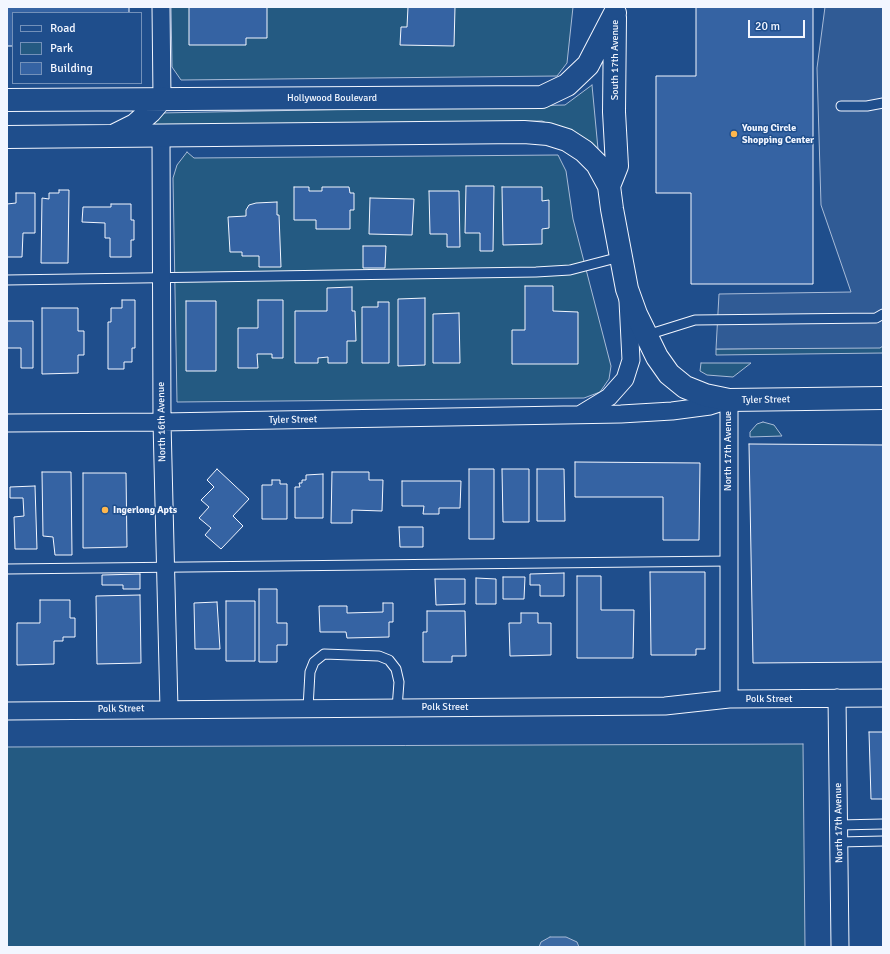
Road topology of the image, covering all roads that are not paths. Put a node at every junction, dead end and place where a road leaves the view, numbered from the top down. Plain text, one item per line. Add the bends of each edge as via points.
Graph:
1 (161, 7) edge
2 (615, 10) edge
3 (162, 98) junction
4 (7, 100) edge
5 (883, 103) edge
6 (841, 106) dead end
7 (161, 136) junction
8 (112, 137) junction
9 (7, 138) edge
10 (609, 186) junction
11 (620, 257) junction
12 (161, 278) junction
13 (7, 280) edge
14 (627, 289) junction
15 (883, 314) edge
16 (647, 335) junction
17 (883, 398) edge
18 (729, 400) junction
19 (579, 415) junction
20 (162, 422) junction
21 (7, 423) edge
22 (729, 561) junction
23 (165, 567) junction
24 (7, 569) edge
25 (838, 698) junction
26 (883, 698) edge
27 (729, 699) junction
28 (308, 708) junction
29 (397, 708) junction
30 (169, 709) junction
31 (7, 711) edge
32 (883, 824) edge
33 (839, 833) junction
34 (883, 841) edge
35 (840, 947) edge

1 - 3 street
2 - 3 main road, Hollywood Boulevard via 588,65 567,86 542,97
2 - 10 main road, South 17th Avenue via 614,112 617,166
3 - 4 main road, Hollywood Boulevard
3 - 8 main road via 135,125
5 - 6 lane
7 - 8 main road
7 - 10 main road via 516,132 548,134 567,140 584,151 597,164
7 - 12 street, North 16th Avenue
8 - 9 main road
10 - 11 main road, North 17th Avenue
11 - 12 lane via 570,270 536,272
11 - 14 main road, North 17th Avenue
12 - 13 lane
12 - 20 street, North 16th Avenue
14 - 16 main road, North 17th Avenue
14 - 19 street, Tyler Street via 631,360 625,379 609,398
15 - 16 lane via 876,318 695,320
16 - 18 main road, North 17th Avenue via 657,357 669,374 685,387 705,395
17 - 18 main road, Tyler Street
18 - 19 street, Tyler Street via 710,406 672,410
18 - 22 street, North 17th Avenue
19 - 20 street, Tyler Street
20 - 21 street, Tyler Street
20 - 23 street, North 16th Avenue
22 - 23 lane
22 - 27 street, North 17th Avenue
23 - 24 lane
23 - 30 street, North 16th Avenue
25 - 26 street, Polk Street
25 - 27 street, Polk Street
25 - 33 street, North 17th Avenue
27 - 29 street, Polk Street via 665,706
28 - 29 street, Polk Street
28 - 29 lane via 310,672 314,662 324,654 379,656 389,660 396,669 399,682
28 - 30 street, Polk Street
30 - 31 street, Polk Street
32 - 33 lane
33 - 34 lane
33 - 35 street, North 17th Avenue

